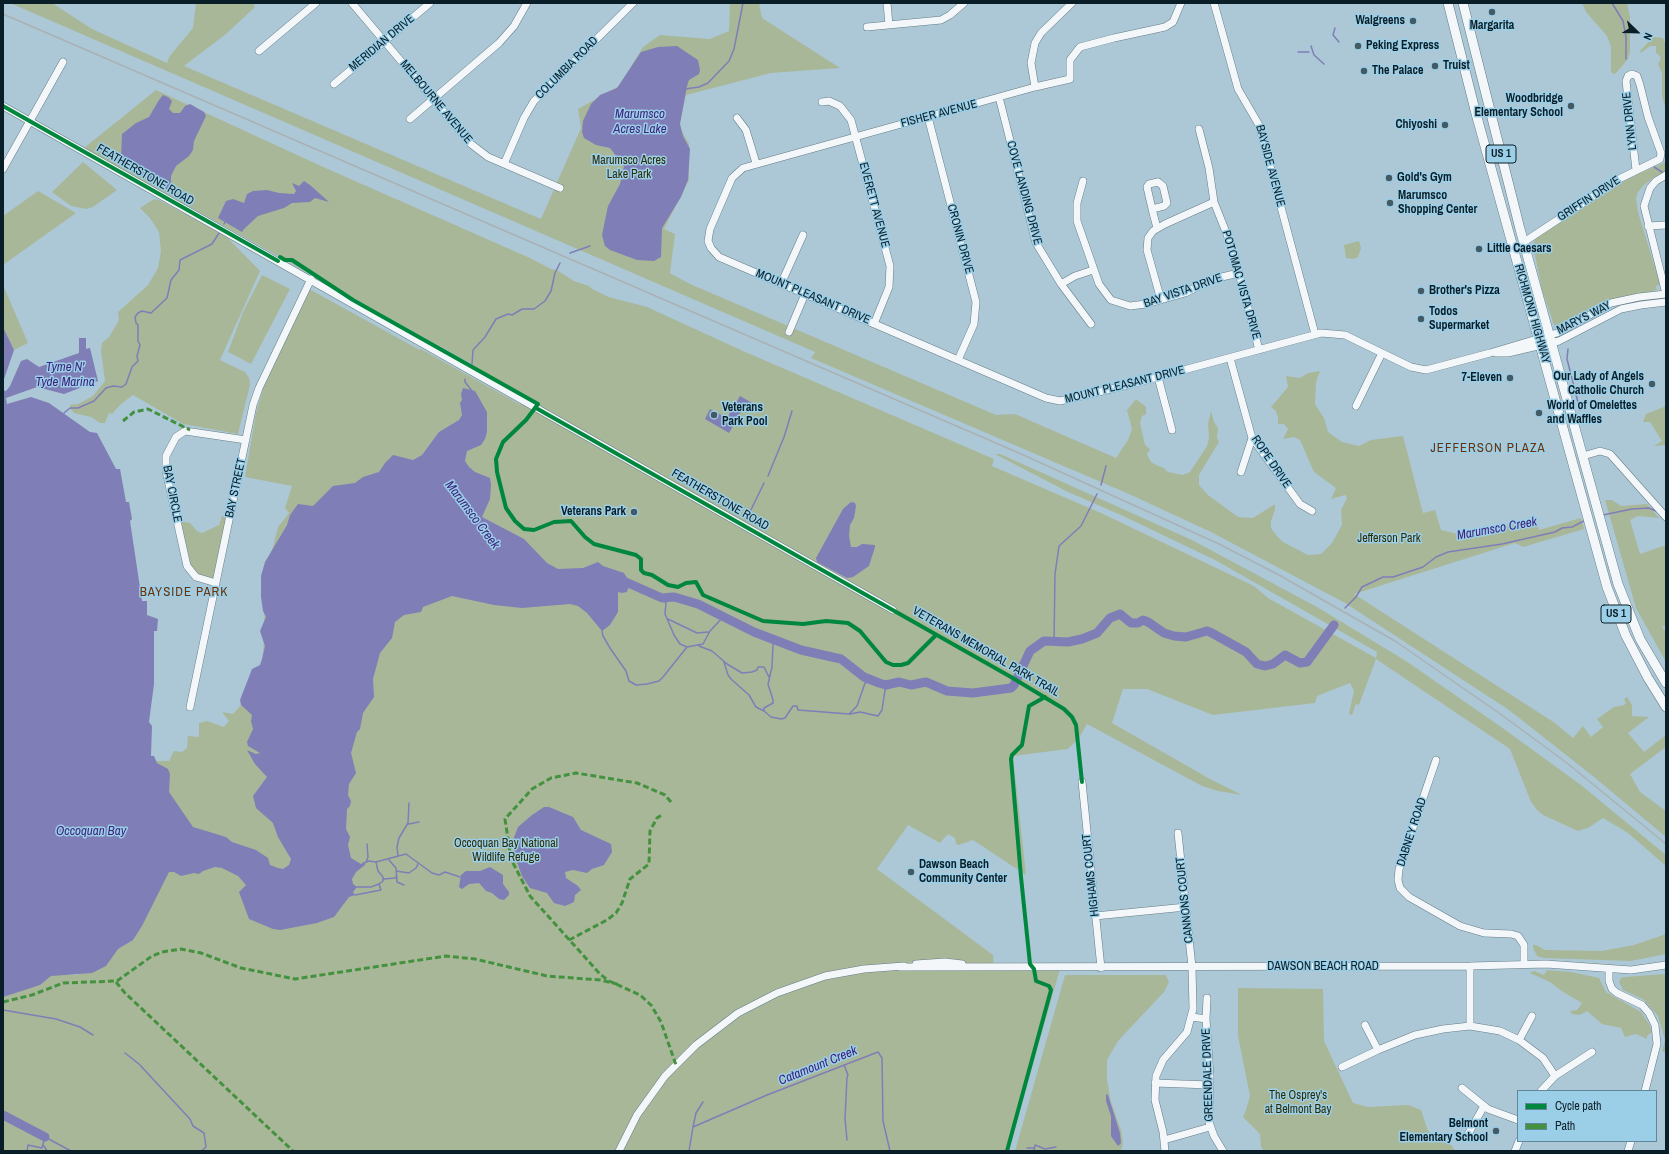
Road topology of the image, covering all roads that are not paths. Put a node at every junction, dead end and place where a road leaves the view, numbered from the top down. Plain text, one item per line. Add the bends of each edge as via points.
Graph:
1 (316, 3) edge
2 (352, 3) edge
3 (430, 3) edge
4 (527, 3) edge
5 (633, 3) edge
6 (887, 3) edge
7 (964, 3) edge
8 (1072, 3) edge
9 (1181, 3) edge
10 (1214, 3) edge
11 (1448, 3) edge
12 (1463, 3) edge
13 (889, 25) junction
14 (867, 27) dead end
15 (385, 41) junction
16 (259, 51) dead end
17 (63, 62) dead end
18 (334, 84) dead end
19 (1034, 87) junction
20 (1000, 97) junction
21 (433, 99) junction
22 (822, 102) dead end
23 (3, 106) edge
24 (928, 117) junction
25 (410, 118) dead end
26 (737, 118) dead end
27 (30, 121) junction
28 (1199, 128) dead end
29 (856, 136) junction
30 (1657, 161) joint
31 (756, 163) junction
32 (504, 164) junction
33 (3, 169) edge
34 (1636, 170) junction
35 (1666, 175) edge
36 (1083, 181) dead end
37 (560, 188) dead end
38 (1214, 202) junction
39 (1152, 208) dead end
40 (1666, 225) edge
41 (1648, 226) junction
42 (1157, 228) junction
43 (803, 235) dead end
44 (1524, 242) junction
45 (709, 245) joint
46 (1093, 270) junction
47 (1238, 273) junction
48 (311, 280) junction
49 (781, 284) junction
50 (1061, 284) junction
51 (805, 294) junction
52 (1666, 294) edge
53 (1161, 300) junction
54 (1666, 302) edge
55 (874, 324) junction
56 (1091, 324) dead end
57 (789, 332) dead end
58 (1315, 334) junction
59 (1551, 339) junction
60 (1540, 341) junction
61 (1259, 350) junction
62 (1382, 353) junction
63 (1230, 358) junction
64 (958, 360) junction
65 (1158, 377) junction
66 (1356, 406) dead end
67 (1172, 430) dead end
68 (1252, 438) junction
69 (246, 440) junction
70 (1583, 456) junction
71 (1242, 472) dead end
72 (1312, 511) dead end
73 (1663, 514) edge
74 (216, 583) junction
75 (893, 610) dead end
76 (1666, 683) edge
77 (190, 707) dead end
78 (1666, 707) edge
79 (1436, 760) dead end
80 (1082, 782) dead end
81 (1178, 833) dead end
82 (1186, 907) junction
83 (1095, 916) junction
84 (1524, 964) junction
85 (1666, 964) edge
86 (1470, 966) junction
87 (1192, 967) junction
88 (1101, 968) junction
89 (1609, 970) junction
90 (1207, 998) dead end
91 (1532, 1016) dead end
92 (1192, 1017) junction
93 (1206, 1018) junction
94 (1365, 1025) dead end
95 (1470, 1026) junction
96 (1519, 1040) junction
97 (1378, 1050) junction
98 (1592, 1052) dead end
99 (1342, 1067) dead end
100 (1555, 1076) junction
101 (1155, 1083) junction
102 (1210, 1085) junction
103 (1462, 1088) dead end
104 (1542, 1090) edge
105 (1645, 1090) edge
106 (1484, 1106) junction
107 (1517, 1120) edge
108 (1210, 1127) junction
109 (1467, 1136) dead end
110 (1164, 1140) junction
111 (618, 1151) edge
112 (1164, 1151) edge
113 (1223, 1151) edge

1 - 16 street
2 - 15 street, MELBOURNE AVENUE
3 - 15 street, MERIDIAN DRIVE
4 - 21 street via 514,26 499,43
5 - 32 street, COLUMBIA ROAD via 534,101
6 - 13 street
7 - 13 street via 941,20
8 - 19 street via 1041,33 1035,43 1031,63
9 - 19 street, FISHER AVENUE via 1173,22 1165,27 1080,47 1070,60 1070,80
10 - 58 street, BAYSIDE AVENUE via 1238,89 1259,125
11 - 60 main road, RICHMOND HIGHWAY / US 1
12 - 44 main road, RICHMOND HIGHWAY / US 1
13 - 14 street
15 - 18 street, MERIDIAN DRIVE
15 - 21 street, MELBOURNE AVENUE
17 - 27 street
19 - 20 street, FISHER AVENUE
20 - 24 street, FISHER AVENUE
20 - 50 street, COVE LANDING DRIVE via 1036,243
21 - 25 street
21 - 32 street, MELBOURNE AVENUE via 471,144 488,157
22 - 29 street, EVERETT AVENUE via 829,101 844,110 851,120
23 - 27 street, FEATHERSTONE ROAD
24 - 29 street, FISHER AVENUE
24 - 64 street, CRONIN DRIVE via 976,305 974,324
26 - 31 street via 746,130
27 - 33 street
27 - 48 street, FEATHERSTONE ROAD
28 - 38 street, POTOMAC VISTA DRIVE
29 - 31 street, FISHER AVENUE
29 - 55 street, EVERETT AVENUE via 891,274 889,287
30 - 34 street, GRIFFIN DRIVE
30 - 34 street, LYNN DRIVE via 1661,151 1648,117 1638,77 1632,74 1626,81
31 - 45 street, FISHER AVENUE via 740,169 732,178 710,229
32 - 37 street, MELBOURNE AVENUE
34 - 44 street, GRIFFIN DRIVE
35 - 41 street via 1653,184 1646,195 1644,211
36 - 46 street, BAY VISTA DRIVE via 1077,203 1076,221
38 - 42 street
38 - 47 street, POTOMAC VISTA DRIVE via 1228,236
39 - 42 street
40 - 41 street
41 - 52 street
42 - 53 street via 1150,234 1146,246
43 - 49 street
44 - 59 main road, RICHMOND HIGHWAY / US 1
45 - 49 street, MOUNT PLEASANT DRIVE via 719,257
46 - 50 street
46 - 53 street, BAY VISTA DRIVE via 1102,290 1117,303 1136,306
47 - 53 street, BAY VISTA DRIVE via 1213,279 1185,293
47 - 61 street, POTOMAC VISTA DRIVE
48 - 69 street, BAY STREET via 259,388
48 - 75 street, FEATHERSTONE ROAD
49 - 51 street, MOUNT PLEASANT DRIVE
50 - 56 street, COVE LANDING DRIVE
51 - 55 street, MOUNT PLEASANT DRIVE
51 - 57 street
52 - 59 street, MARYS WAY via 1611,304
54 - 59 street, MARYS WAY via 1621,309 1566,338
55 - 64 street, MOUNT PLEASANT DRIVE
58 - 61 street, MOUNT PLEASANT DRIVE
58 - 62 street, MOUNT PLEASANT DRIVE via 1345,335
59 - 60 street, MOUNT PLEASANT DRIVE
59 - 70 main road, RICHMOND HIGHWAY / US 1
60 - 62 street, MOUNT PLEASANT DRIVE via 1508,353 1490,353 1426,370 1411,368
60 - 78 main road, RICHMOND HIGHWAY / US 1 via 1607,587 1642,669
61 - 63 street, MOUNT PLEASANT DRIVE
62 - 66 street
63 - 65 street, MOUNT PLEASANT DRIVE
63 - 68 street, ROPE DRIVE
64 - 65 street, MOUNT PLEASANT DRIVE via 1046,398 1060,401
65 - 67 street
68 - 71 street
68 - 72 street, ROPE DRIVE via 1300,504
69 - 74 street, BAY STREET
69 - 74 street, BAY CIRCLE via 185,431 176,437 166,456 166,471 187,566 196,577
70 - 73 street via 1600,451 1610,454
70 - 76 main road, RICHMOND HIGHWAY / US 1 via 1618,584 1631,619
74 - 77 street, BAY STREET
79 - 84 street, DABNEY ROAD via 1399,869 1400,888 1408,897 1460,926 1484,933 1518,936 1524,945
80 - 83 street, HIGHAMS COURT
81 - 82 street, CANNONS COURT
82 - 83 street
82 - 87 street, CANNONS COURT
83 - 88 street, HIGHAMS COURT
84 - 86 street, DAWSON BEACH ROAD
84 - 89 street, DAWSON BEACH ROAD
85 - 89 street, DAWSON BEACH ROAD via 1640,969
86 - 87 street, DAWSON BEACH ROAD
86 - 95 street
87 - 88 street, DAWSON BEACH ROAD
87 - 92 street, CANNONS COURT
88 - 111 street, DAWSON BEACH ROAD via 980,967 945,962 864,969 825,976 777,993 738,1013 696,1045 665,1076 637,1115
89 - 105 street via 1612,989 1642,1005 1655,1025 1656,1051
90 - 93 street, GREENDALE DRIVE
91 - 96 street
92 - 93 street, GREENDALE DRIVE
92 - 101 street via 1183,1037 1161,1064
93 - 102 street, GREENDALE DRIVE
94 - 97 street
95 - 96 street via 1495,1030
95 - 97 street via 1432,1031
96 - 100 street via 1543,1058
97 - 99 street
98 - 100 street
100 - 104 street
101 - 102 street
101 - 110 street via 1155,1100
102 - 108 street, GREENDALE DRIVE
103 - 106 street
106 - 107 street
106 - 109 street
108 - 110 street
108 - 113 street, GREENDALE DRIVE
110 - 112 street

